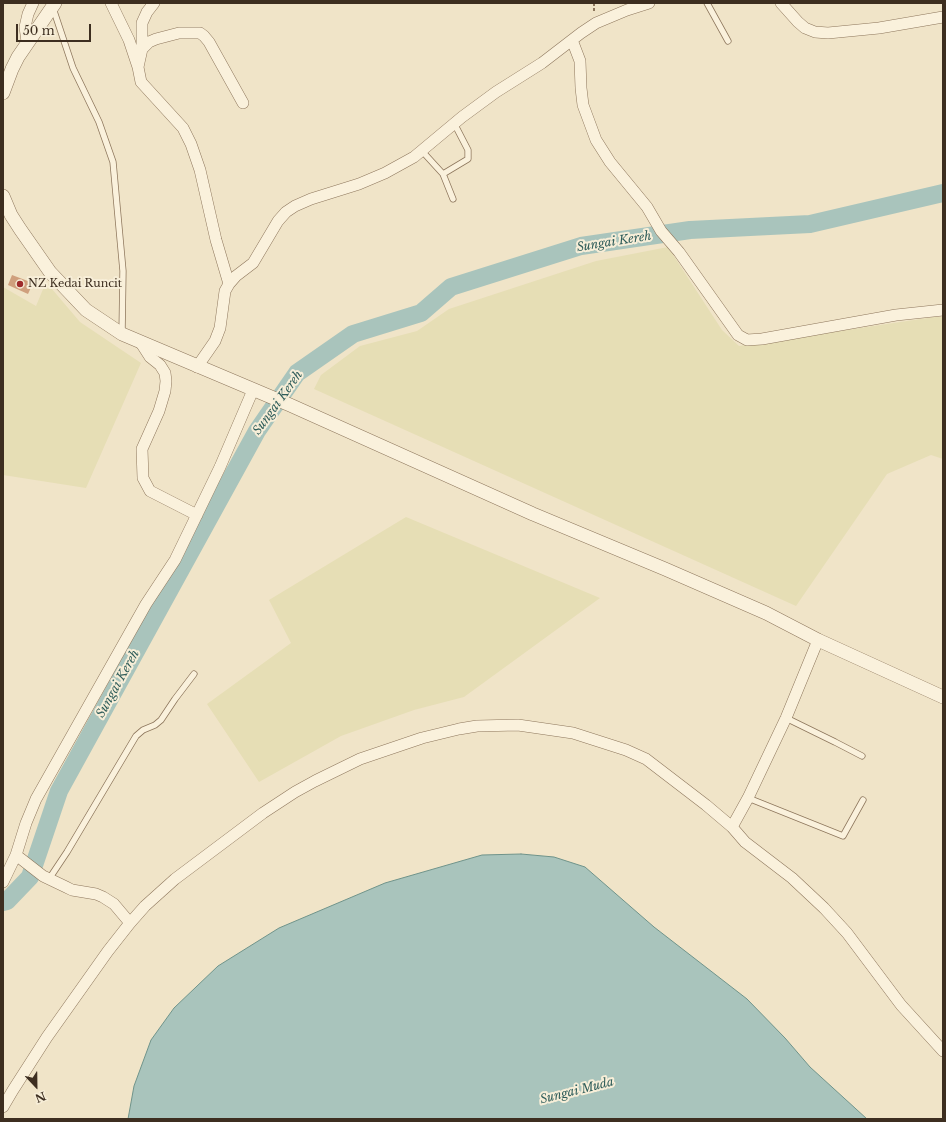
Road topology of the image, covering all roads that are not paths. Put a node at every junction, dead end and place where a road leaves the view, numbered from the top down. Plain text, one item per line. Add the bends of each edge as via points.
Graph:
1 (33, 3) edge
2 (111, 3) edge
3 (154, 3) edge
4 (649, 3) edge
5 (707, 3) edge
6 (782, 3) edge
7 (54, 4) edge
8 (943, 17) edge
9 (572, 40) junction
10 (728, 41) dead end
11 (28, 42) junction
12 (142, 49) junction
13 (138, 67) junction
14 (3, 93) edge
15 (243, 104) dead end
16 (454, 123) junction
17 (422, 151) junction
18 (443, 174) junction
19 (3, 196) edge
20 (453, 200) dead end
21 (229, 284) junction
22 (943, 310) edge
23 (122, 334) junction
24 (141, 343) junction
25 (197, 367) junction
26 (253, 390) junction
27 (197, 515) junction
28 (818, 640) junction
29 (194, 674) dead end
30 (943, 697) edge
31 (786, 718) junction
32 (862, 756) dead end
33 (748, 798) junction
34 (863, 800) dead end
35 (732, 827) junction
36 (20, 858) junction
37 (49, 879) junction
38 (3, 882) edge
39 (130, 923) junction
40 (943, 1051) edge
41 (8, 1087) edge
42 (3, 1107) edge

1 - 11 street via 25,26
2 - 13 street via 129,40
3 - 12 street via 142,23
4 - 9 street via 596,24
5 - 10 lane
6 - 8 street via 798,22 815,32 879,28
7 - 11 street
7 - 23 lane via 73,68 99,122 113,162 123,271
9 - 16 street
9 - 22 street via 580,61 583,105 594,135 610,162 647,207 661,231 738,335 747,340 762,339 896,315
11 - 14 street via 12,69
12 - 13 street
12 - 15 street via 149,42 162,37 179,33 203,34
13 - 21 street via 141,82 185,131 191,144
16 - 17 street
16 - 18 lane via 468,150 468,159
17 - 18 lane
17 - 21 street via 385,173 290,208 278,221 254,263
18 - 20 lane
19 - 23 street via 22,234 50,272 86,310
21 - 25 street via 225,291 220,328 215,341
23 - 24 street
24 - 25 street
24 - 27 street via 150,357 160,365 166,382 159,411 142,449 143,478 150,491
25 - 26 street
26 - 27 street
26 - 28 street via 533,514 766,613
27 - 36 street via 175,560 146,604 36,799 26,823
28 - 30 street
28 - 31 street
29 - 37 lane via 174,699 162,720 136,736
31 - 32 lane
31 - 33 street
33 - 34 lane via 843,836
33 - 35 street
35 - 39 street via 646,760 626,750 579,734 530,726 459,729 422,738 360,759 303,787 175,879
35 - 40 street via 745,842 792,878 824,908 901,1005
36 - 37 street
36 - 38 street
37 - 39 street via 72,890 103,897 114,904
39 - 41 street
41 - 42 street

